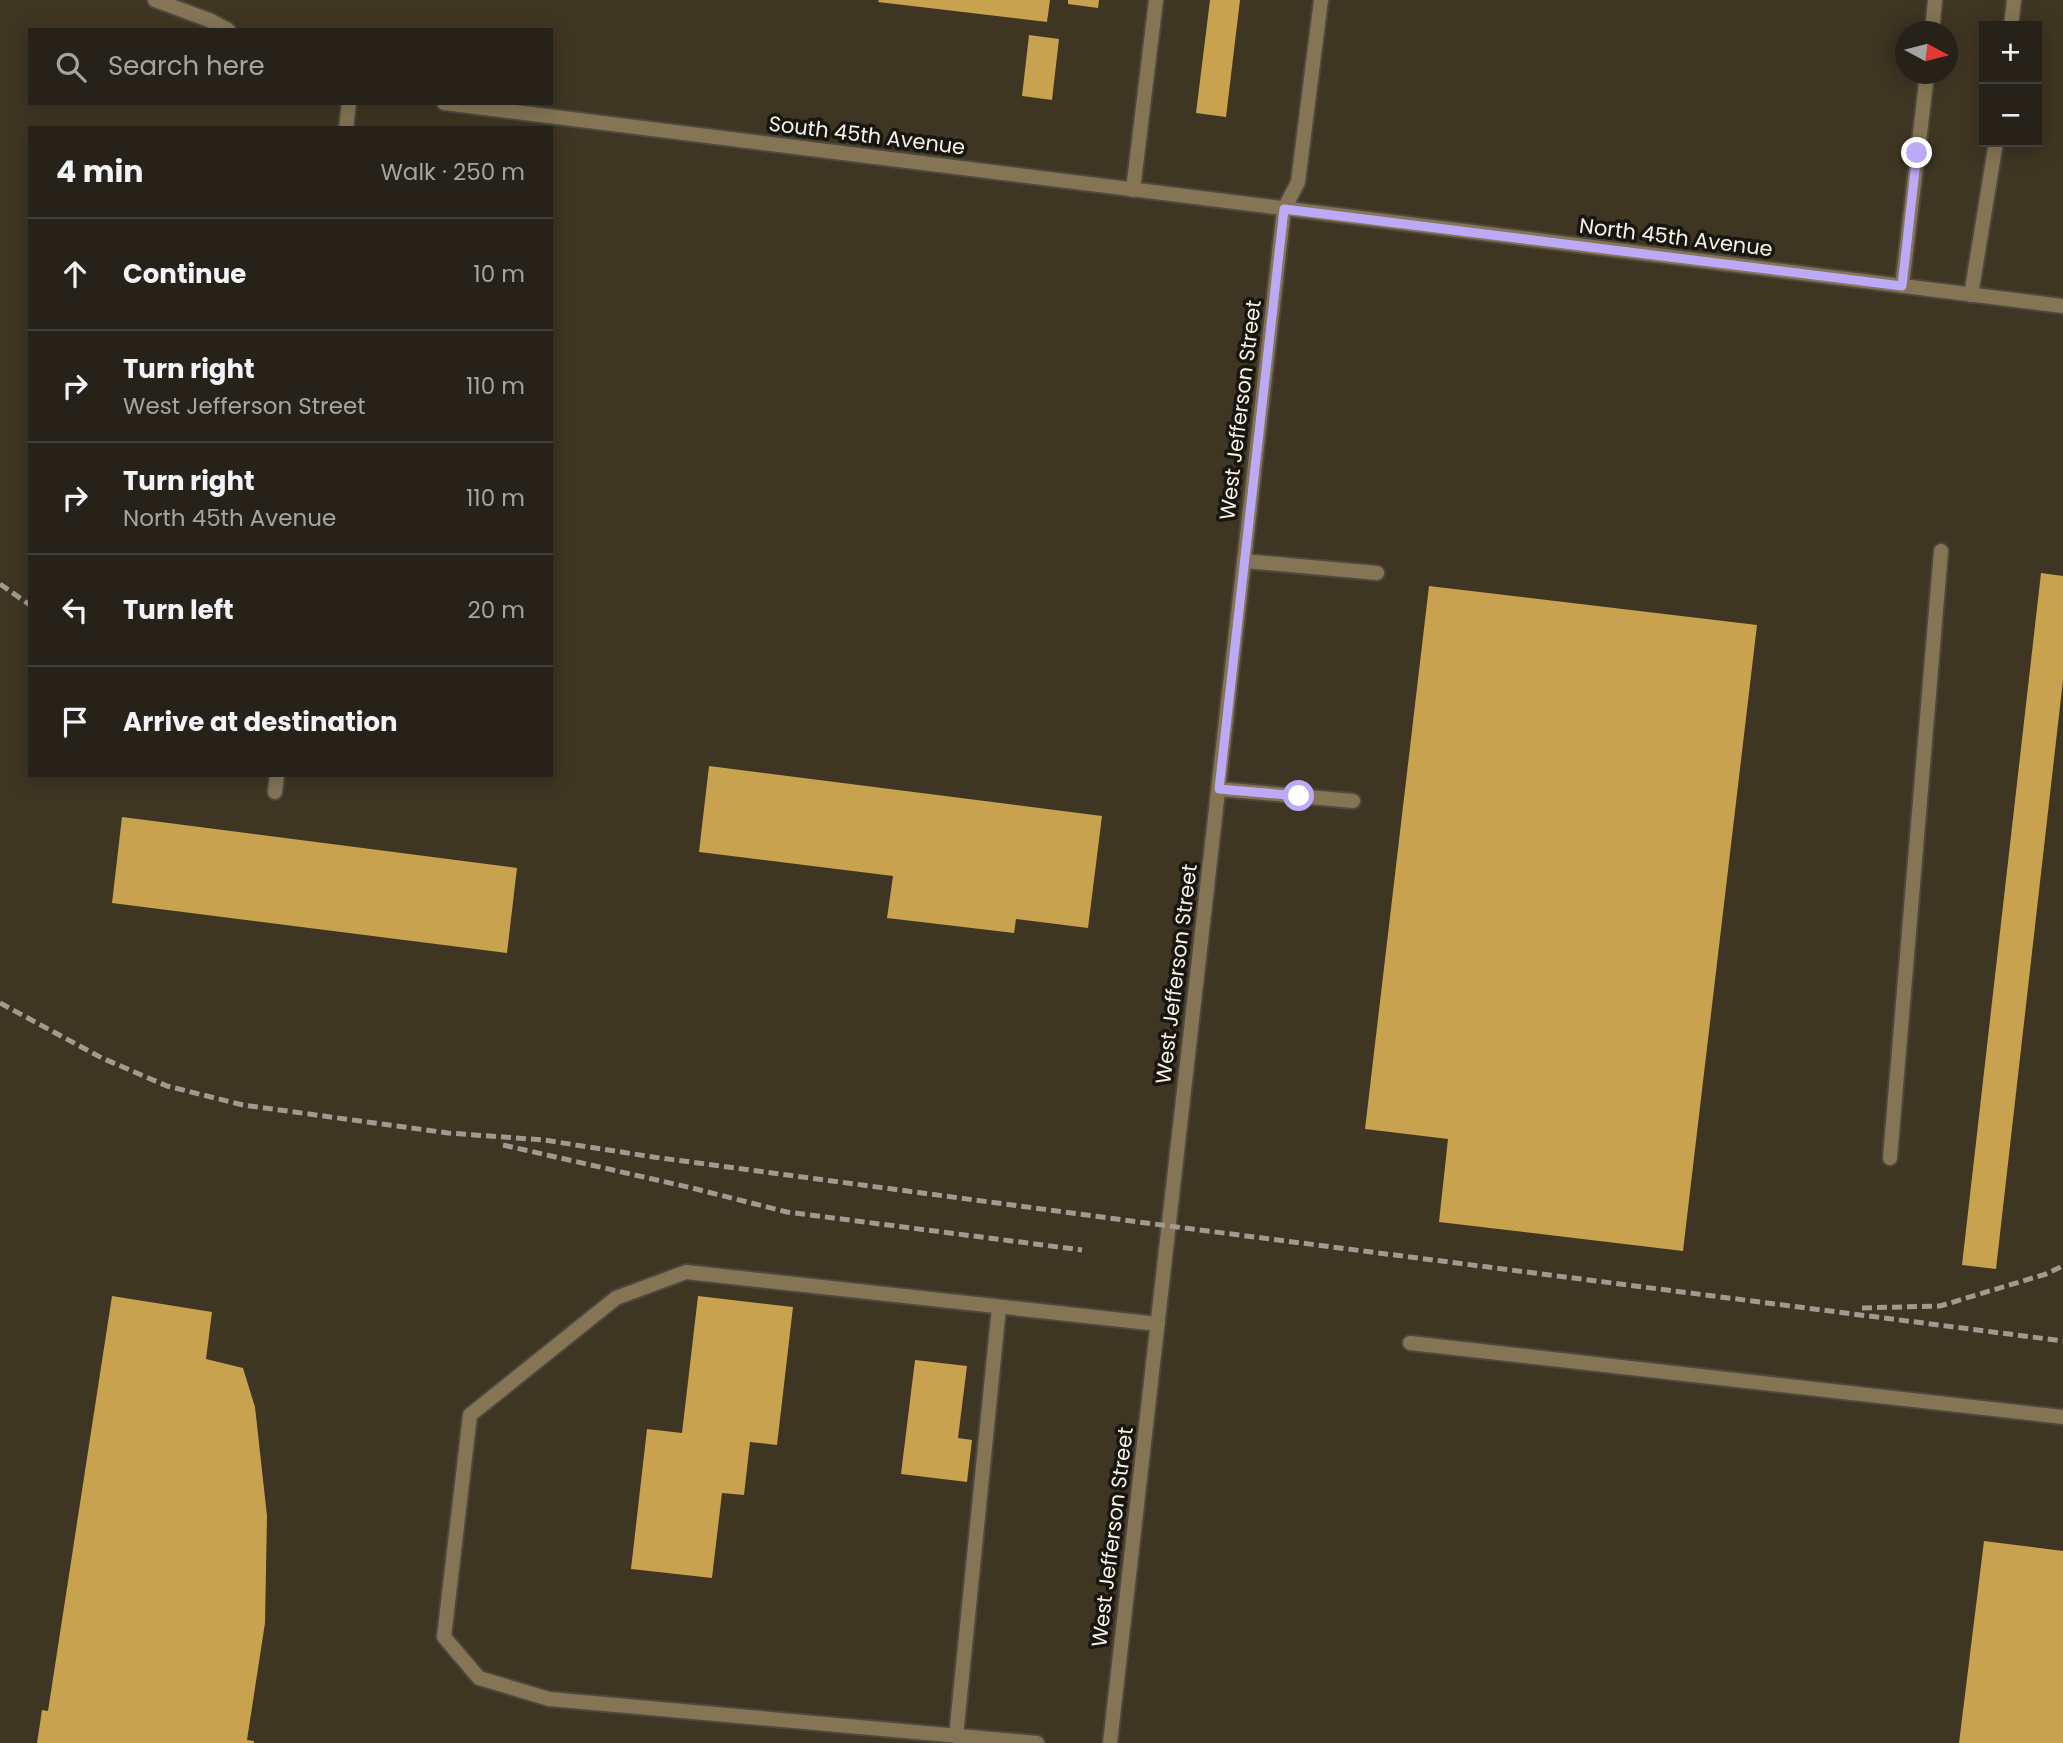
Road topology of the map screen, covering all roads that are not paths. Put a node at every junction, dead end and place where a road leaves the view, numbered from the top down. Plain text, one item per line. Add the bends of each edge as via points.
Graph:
1 (155, 0) edge
2 (1156, 0) edge
3 (1321, 0) edge
4 (1935, 0) edge
5 (2014, 0) edge
6 (1932, 21) edge
7 (2012, 21) edge
8 (224, 28) edge
9 (1926, 84) edge
10 (349, 105) edge
11 (460, 105) edge
12 (346, 126) edge
13 (1995, 147) edge
14 (1133, 190) junction
15 (1284, 209) junction
16 (1902, 286) junction
17 (1971, 295) junction
18 (2063, 306) edge
19 (1941, 551) dead end
20 (1244, 561) junction
21 (1377, 573) dead end
22 (277, 777) edge
23 (1219, 789) junction
24 (275, 792) dead end
25 (1353, 801) dead end
26 (1890, 1158) dead end
27 (999, 1307) junction
28 (1158, 1324) junction
29 (1410, 1343) dead end
30 (2063, 1417) edge
31 (956, 1736) junction
32 (1037, 1743) edge
33 (1110, 1743) edge

1 - 8 street
2 - 14 street
3 - 15 street, West Jefferson Street via 1298,182
4 - 6 street
5 - 7 street
9 - 16 street
10 - 12 street
11 - 14 street, South 45th Avenue
13 - 17 street
14 - 15 street, South 45th Avenue
15 - 16 street, North 45th Avenue
15 - 20 street, West Jefferson Street
16 - 17 street, North 45th Avenue
17 - 18 street, North 45th Avenue
19 - 26 street
20 - 21 street
20 - 23 street, West Jefferson Street
22 - 24 street
23 - 25 street
23 - 28 street, West Jefferson Street
27 - 28 street
27 - 31 street
27 - 31 street via 686,1272 617,1298 470,1415 444,1637 479,1678 549,1699
28 - 33 street, West Jefferson Street
29 - 30 street
31 - 32 street

